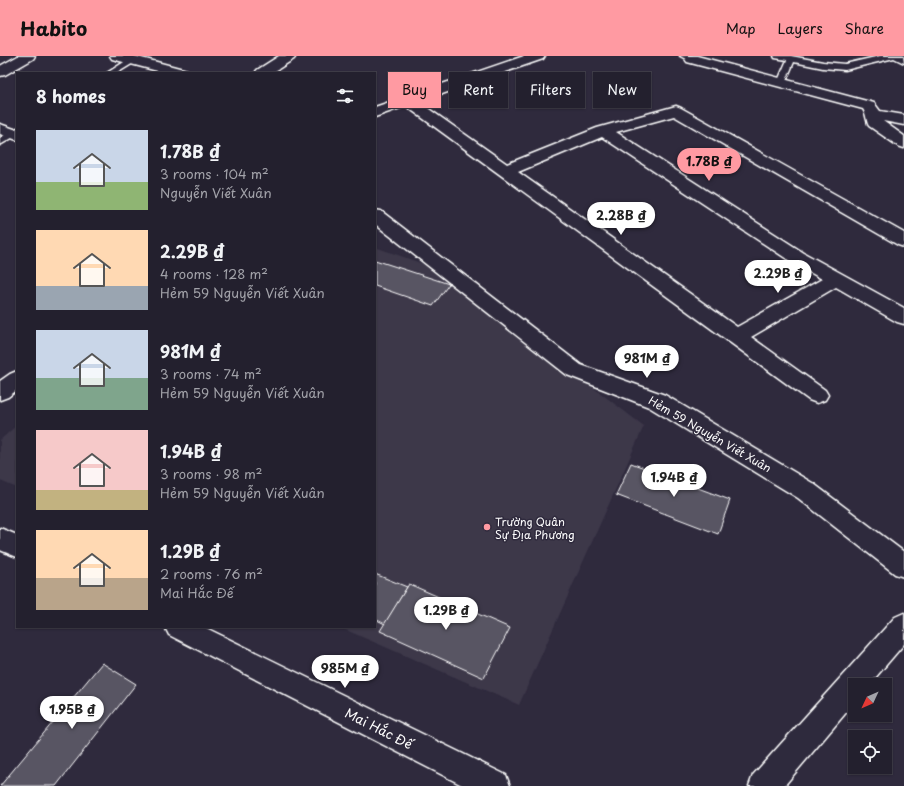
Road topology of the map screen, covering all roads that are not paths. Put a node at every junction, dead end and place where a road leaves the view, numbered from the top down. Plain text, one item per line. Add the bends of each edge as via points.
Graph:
1 (28, 56) edge
2 (117, 56) edge
3 (289, 56) edge
4 (538, 56) edge
5 (778, 56) edge
6 (891, 56) edge
7 (897, 56) edge
8 (691, 57) edge
9 (132, 60) junction
10 (791, 60) junction
11 (904, 60) edge
12 (0, 72) edge
13 (113, 72) edge
14 (178, 72) edge
15 (264, 72) edge
16 (781, 82) junction
17 (441, 90) edge
18 (388, 108) edge
19 (418, 108) edge
20 (376, 112) edge
21 (875, 115) junction
22 (904, 120) edge
23 (604, 131) junction
24 (904, 143) edge
25 (505, 171) junction
26 (376, 216) edge
27 (904, 241) edge
28 (836, 279) junction
29 (904, 317) edge
30 (736, 337) junction
31 (16, 380) edge
32 (0, 392) edge
33 (817, 395) dead end
34 (0, 538) edge
35 (16, 546) edge
36 (904, 566) edge
37 (904, 625) edge
38 (180, 628) edge
39 (495, 786) edge
40 (764, 786) edge

1 - 12 street
2 - 9 street
3 - 15 street
4 - 17 street
5 - 10 lane
6 - 10 lane via 845,67
7 - 11 lane
8 - 16 street
9 - 13 lane
9 - 14 street
10 - 16 lane
16 - 21 street via 869,106
18 - 20 street
19 - 25 street
21 - 22 street
21 - 24 street via 875,123
23 - 25 street
23 - 27 street via 676,111
23 - 28 street
25 - 30 street
26 - 36 street, Hẻm 59 Nguyễn Viết Xuân via 574,370 658,401 806,491
28 - 29 street
28 - 30 street
30 - 33 street
31 - 32 street
34 - 35 street
37 - 40 street
38 - 39 street, Mai Hắc Đế

